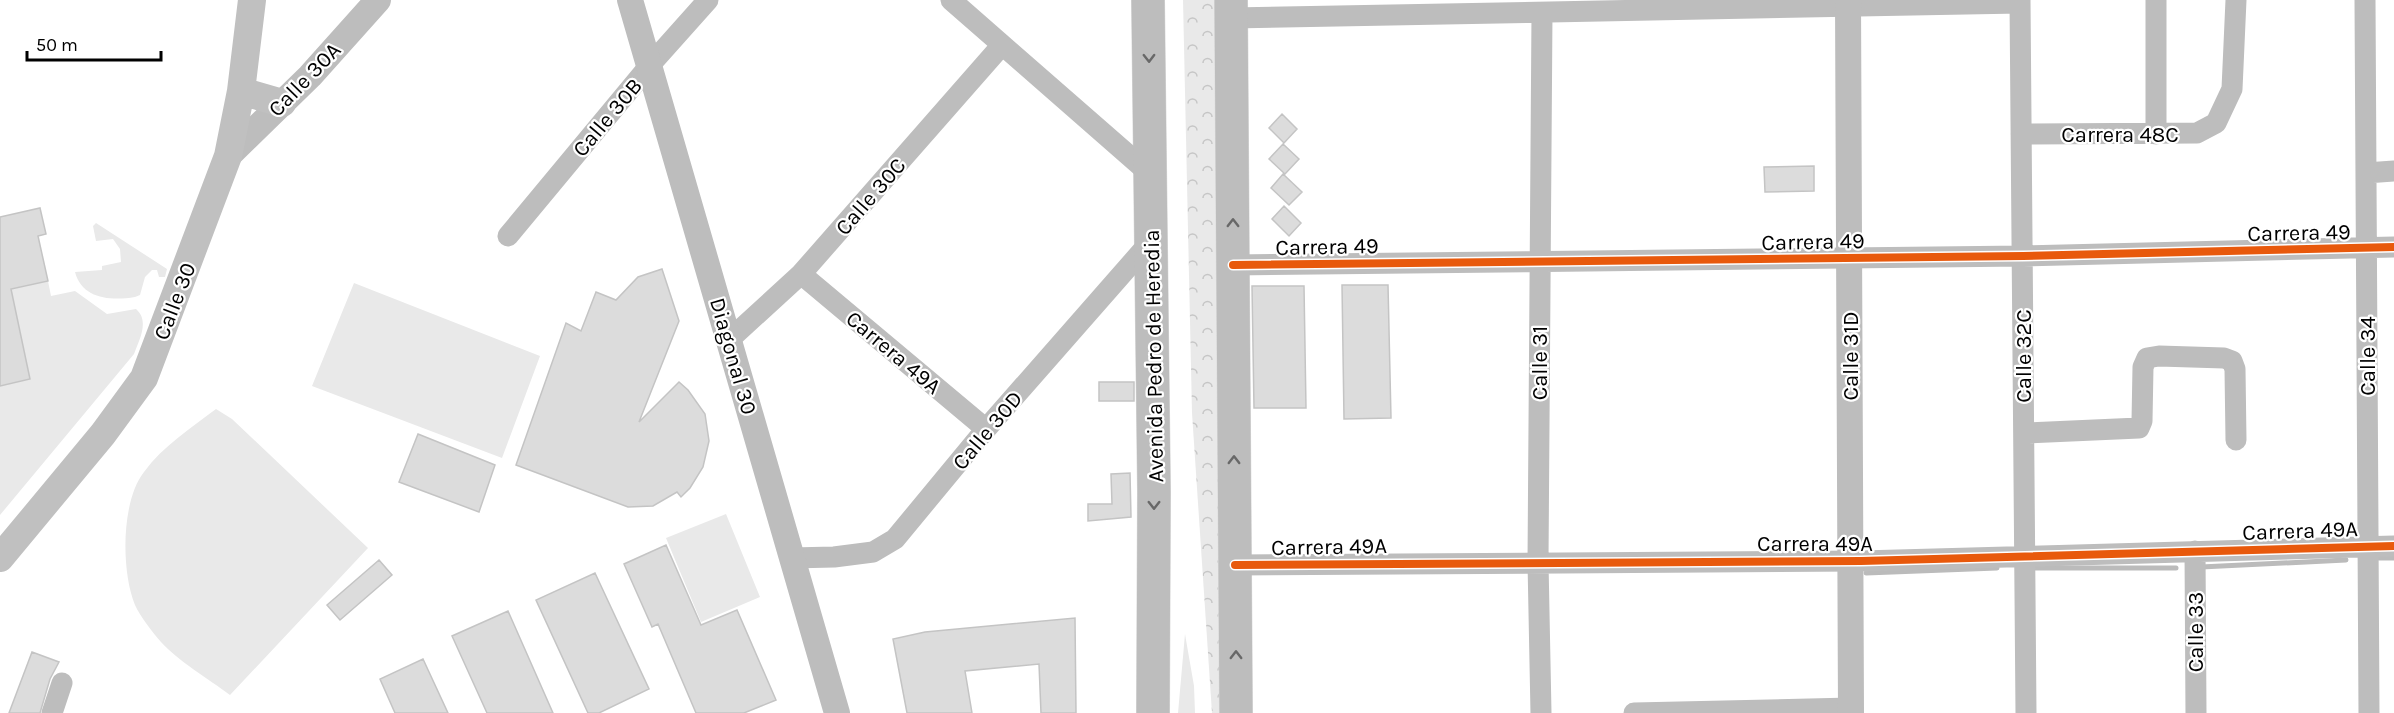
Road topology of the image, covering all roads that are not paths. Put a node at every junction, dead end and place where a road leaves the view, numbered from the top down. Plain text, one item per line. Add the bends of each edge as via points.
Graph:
1 (252, 0) edge
2 (378, 0) edge
3 (630, 0) edge
4 (708, 0) edge
5 (951, 0) edge
6 (1148, 0) edge
7 (2156, 0) edge
8 (2236, 0) edge
9 (2365, 0) edge
10 (2020, 1) edge
11 (1848, 3) edge
12 (1606, 6) edge
13 (1231, 9) edge
14 (1542, 13) junction
15 (1002, 45) junction
16 (650, 65) junction
17 (241, 91) junction
18 (282, 103) junction
19 (2021, 134) junction
20 (2156, 134) junction
21 (228, 156) junction
22 (2394, 171) edge
23 (2366, 173) junction
24 (1150, 174) junction
25 (508, 236) dead end
26 (1151, 241) junction
27 (2394, 247) edge
28 (2368, 248) junction
29 (2023, 256) junction
30 (1849, 259) junction
31 (1540, 261) junction
32 (1233, 265) junction
33 (801, 274) junction
34 (730, 339) junction
35 (986, 429) junction
36 (2024, 433) junction
37 (2236, 440) dead end
38 (2366, 546) junction
39 (2394, 546) edge
40 (2194, 551) junction
41 (2025, 557) junction
42 (0, 558) edge
43 (791, 558) junction
44 (1850, 561) junction
45 (1538, 562) junction
46 (1235, 565) junction
47 (62, 683) dead end
48 (1851, 711) edge
49 (52, 713) edge
50 (837, 713) edge
51 (1153, 713) edge
52 (1236, 713) edge
53 (1541, 713) edge
54 (1634, 713) edge
55 (2026, 713) edge
56 (2196, 713) edge
57 (2369, 713) edge

1 - 17 main road, Calle 30
2 - 18 street, Calle 30A
3 - 16 street, Diagonal 30
4 - 16 street, Calle 30B
5 - 15 street
6 -> 24 highway, Avenida Pedro de Heredia
7 - 20 street
8 - 20 street, Carrera 48C via 2232,89 2216,123 2197,133
9 - 23 street, Calle 34
10 - 11 street
10 - 19 street, Calle 32C
11 - 12 street
11 - 30 street, Calle 31D
12 - 14 street
13 - 14 street
32 -> 13 highway
14 - 31 street, Calle 31
15 - 24 street
15 - 33 street, Calle 30C
16 - 25 street, Calle 30B
16 - 34 street, Diagonal 30
17 - 18 main road
17 - 21 main road, Calle 30
18 - 21 street, Calle 30A
19 - 20 street, Carrera 48C
19 - 29 street, Calle 32C
21 - 42 main road, Calle 30 via 144,378 103,435
22 - 23 street
23 - 28 street, Calle 34
24 - 26 highway, Avenida Pedro de Heredia
26 - 35 street, Calle 30D
26 -> 51 highway, Avenida Pedro de Heredia
27 - 28 street, Carrera 49
28 - 29 street, Carrera 49
28 - 38 street, Calle 34
29 - 30 street, Carrera 49
29 - 36 street, Calle 32C
30 - 31 street, Carrera 49
30 - 44 street, Calle 31D
31 - 32 street, Carrera 49
31 - 45 street, Calle 31
46 -> 32 highway
33 - 34 street, Calle 30C
33 - 35 street, Carrera 49A
34 - 43 street, Diagonal 30
35 - 43 street, Calle 30D via 885,547 834,557
36 - 37 street via 2139,428 2143,367 2147,358 2170,356 2224,358 2232,362
36 - 41 street, Calle 32C
38 - 39 street, Carrera 49A
38 - 40 street, Carrera 49A
38 - 57 street, Calle 34
40 - 41 street, Carrera 49A
40 - 56 street, Calle 33
41 - 44 street, Carrera 49A
41 - 55 street, Calle 32C
43 - 50 street, Diagonal 30
44 - 45 street, Carrera 49A
44 - 48 street, Calle 31D
45 - 46 street, Carrera 49A
45 - 53 street, Calle 31
52 -> 46 highway
47 - 49 street
48 - 54 street

